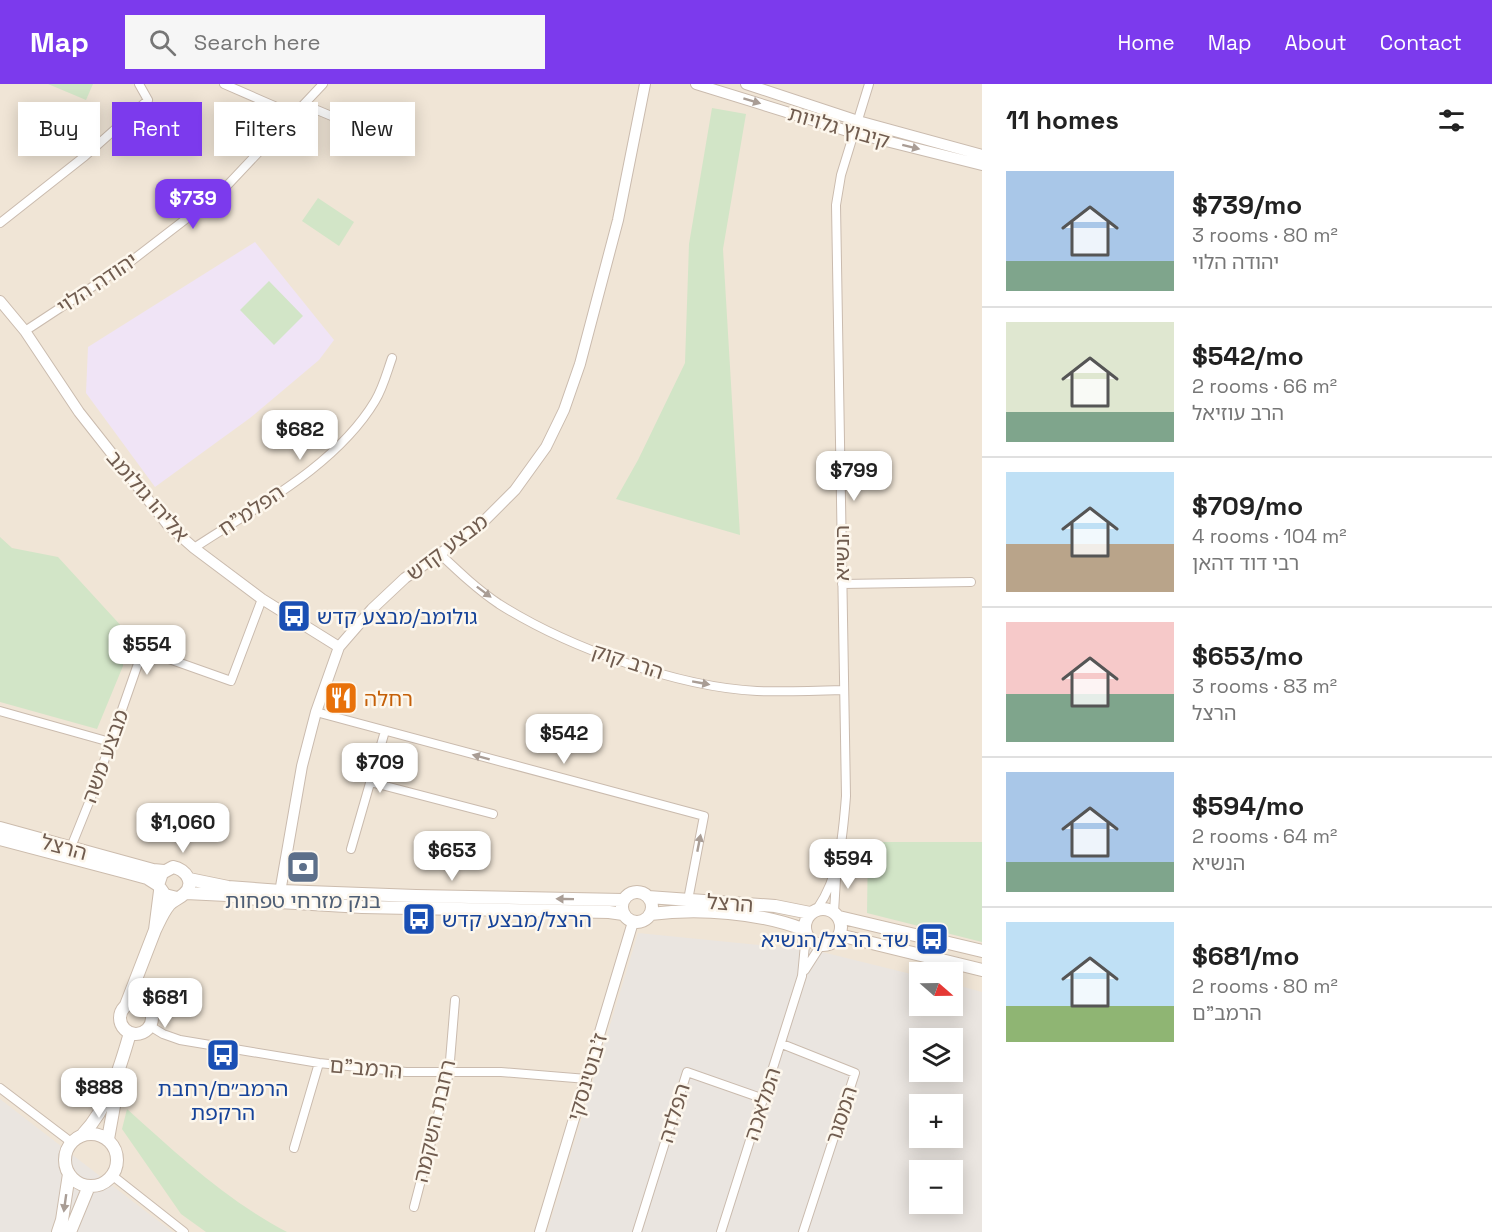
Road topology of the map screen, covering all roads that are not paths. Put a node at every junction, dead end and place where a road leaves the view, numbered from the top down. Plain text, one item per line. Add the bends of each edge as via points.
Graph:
1 (139, 84) edge
2 (224, 84) edge
3 (323, 84) edge
4 (645, 84) edge
5 (696, 84) edge
6 (746, 84) edge
7 (869, 84) edge
8 (265, 102) edge
9 (308, 102) edge
10 (858, 121) junction
11 (854, 133) junction
12 (982, 155) edge
13 (256, 156) edge
14 (982, 165) edge
15 (0, 223) edge
16 (0, 301) edge
17 (25, 331) junction
18 (392, 358) dead end
19 (194, 548) junction
20 (440, 554) junction
21 (971, 582) dead end
22 (842, 584) junction
23 (262, 599) junction
24 (339, 647) junction
25 (844, 690) junction
26 (0, 711) edge
27 (316, 712) junction
28 (385, 731) junction
29 (110, 742) junction
30 (370, 782) junction
31 (493, 814) dead end
32 (0, 828) edge
33 (0, 839) edge
34 (351, 849) dead end
35 (69, 853) junction
36 (836, 867) junction
37 (164, 871) junction
38 (189, 879) junction
39 (159, 888) junction
40 (181, 896) junction
41 (280, 896) junction
42 (648, 897) junction
43 (623, 900) junction
44 (688, 900) junction
45 (814, 911) junction
46 (650, 914) junction
47 (836, 914) junction
48 (628, 918) junction
49 (155, 930) junction
50 (805, 932) junction
51 (839, 935) junction
52 (821, 945) junction
53 (148, 951) junction
54 (982, 951) edge
55 (982, 970) edge
56 (802, 976) junction
57 (454, 1000) dead end
58 (141, 1003) junction
59 (126, 1005) junction
60 (150, 1026) junction
61 (130, 1033) junction
62 (782, 1044) junction
63 (123, 1056) junction
64 (319, 1063) junction
65 (449, 1073) junction
66 (587, 1079) junction
67 (0, 1088) edge
68 (764, 1099) junction
69 (83, 1134) junction
70 (108, 1140) junction
71 (71, 1142) junction
72 (294, 1148) dead end
73 (69, 1174) junction
74 (112, 1176) junction
75 (89, 1186) junction
76 (414, 1207) dead end
77 (58, 1232) edge
78 (70, 1232) edge
79 (184, 1232) edge
80 (540, 1232) edge
81 (638, 1232) edge
82 (721, 1232) edge
83 (803, 1232) edge

1 - 15 street via 148,100 86,156
2 - 8 street
3 - 9 street, יהודה הלוי
4 - 20 street, מבצע קדש via 618,220 564,410 546,447 515,490 477,528
5 -> 11 street, קיבוץ גלויות
6 - 10 street, קיבוץ גלויות
7 - 10 street, הנשיא
10 - 11 street, הנשיא
10 - 12 street, קיבוץ גלויות
11 -> 14 street, קיבוץ גלויות
11 - 22 street, הנשיא via 836,205
13 - 17 street, יהודה הלוי via 221,192 130,262
16 - 17 street, אליהו גולומב
17 - 19 street, אליהו גולומב via 80,412 168,525
18 - 19 street, הפלמ"ח via 377,399 343,444
19 - 23 street, אליהו גולומב
20 - 24 street, מבצע קדש via 405,578
20 -> 25 street, הרב קוק via 498,603 603,654 692,681 726,687 756,691
21 - 22 street
22 - 25 street, הנשיא
23 - 24 street, אליהו גולומב
23 - 29 street, מבצע משה via 231,681 152,653 140,658
24 - 27 street, מבצע קדש
25 - 36 street, הנשיא via 846,796
26 - 29 street
27 - 28 street
27 - 41 street, מבצע קדש via 292,815
28 - 30 street
44 -> 28 street via 704,816
29 - 35 street, מבצע משה
30 - 31 street
30 - 34 street
32 - 35 main road, הרצל
33 - 35 main road, הרצל
35 - 37 main road, הרצל
35 - 39 main road, הרצל via 136,875
36 - 45 street, הנשיא via 828,893
36 - 47 street, הנשיא
37 - 38 main road via 179,868
37 - 39 main road via 159,877
38 - 40 main road
38 - 41 main road
39 - 40 main road via 167,897
39 - 49 main road
40 - 41 main road
40 - 49 main road via 166,909
43 -> 41 main road
41 - 48 main road via 362,907
42 - 43 main road via 635,892
42 - 44 main road, הרצל
42 - 46 main road via 652,905
43 - 48 main road
44 - 45 main road, הרצל
45 - 47 main road via 823,908
45 - 50 main road via 805,921
46 - 48 main road via 645,920
46 - 50 main road, הרצל via 747,916 771,919
47 - 51 main road via 841,926
47 - 54 main road
48 - 66 street, ז'בוטינסקי
49 - 53 main road
50 - 52 main road
50 - 56 street, המלאכה
51 - 52 main road via 832,943
51 - 55 main road
52 - 56 street, המלאכה
53 - 58 main road
53 - 59 main road
56 - 62 street, המלאכה
57 - 65 street, רחבת השקמה
58 - 59 main road
58 - 60 main road via 151,1011
59 - 61 main road via 120,1018 123,1028
60 - 61 main road via 143,1033
60 - 64 street, הרמב"ם via 180,1040
61 - 63 main road
62 - 68 street, המלאכה
62 - 83 street, המסגר via 855,1073
63 - 69 main road via 101,1109
63 - 70 main road
64 - 65 street, הרמב"ם
64 - 72 street
65 - 66 street, הרמב"ם via 501,1072
65 - 76 street, רחבת השקמה
66 - 80 street, ז'בוטינסקי
67 - 71 street
68 - 81 street, הפלדה via 687,1072
68 - 82 street, המלאכה
69 - 70 main road via 100,1134
69 - 71 main road
70 - 74 main road via 117,1153
71 - 73 main road via 65,1156
73 - 75 main road
73 -> 77 main road
74 - 75 main road via 99,1185
74 - 79 street
75 - 78 main road

